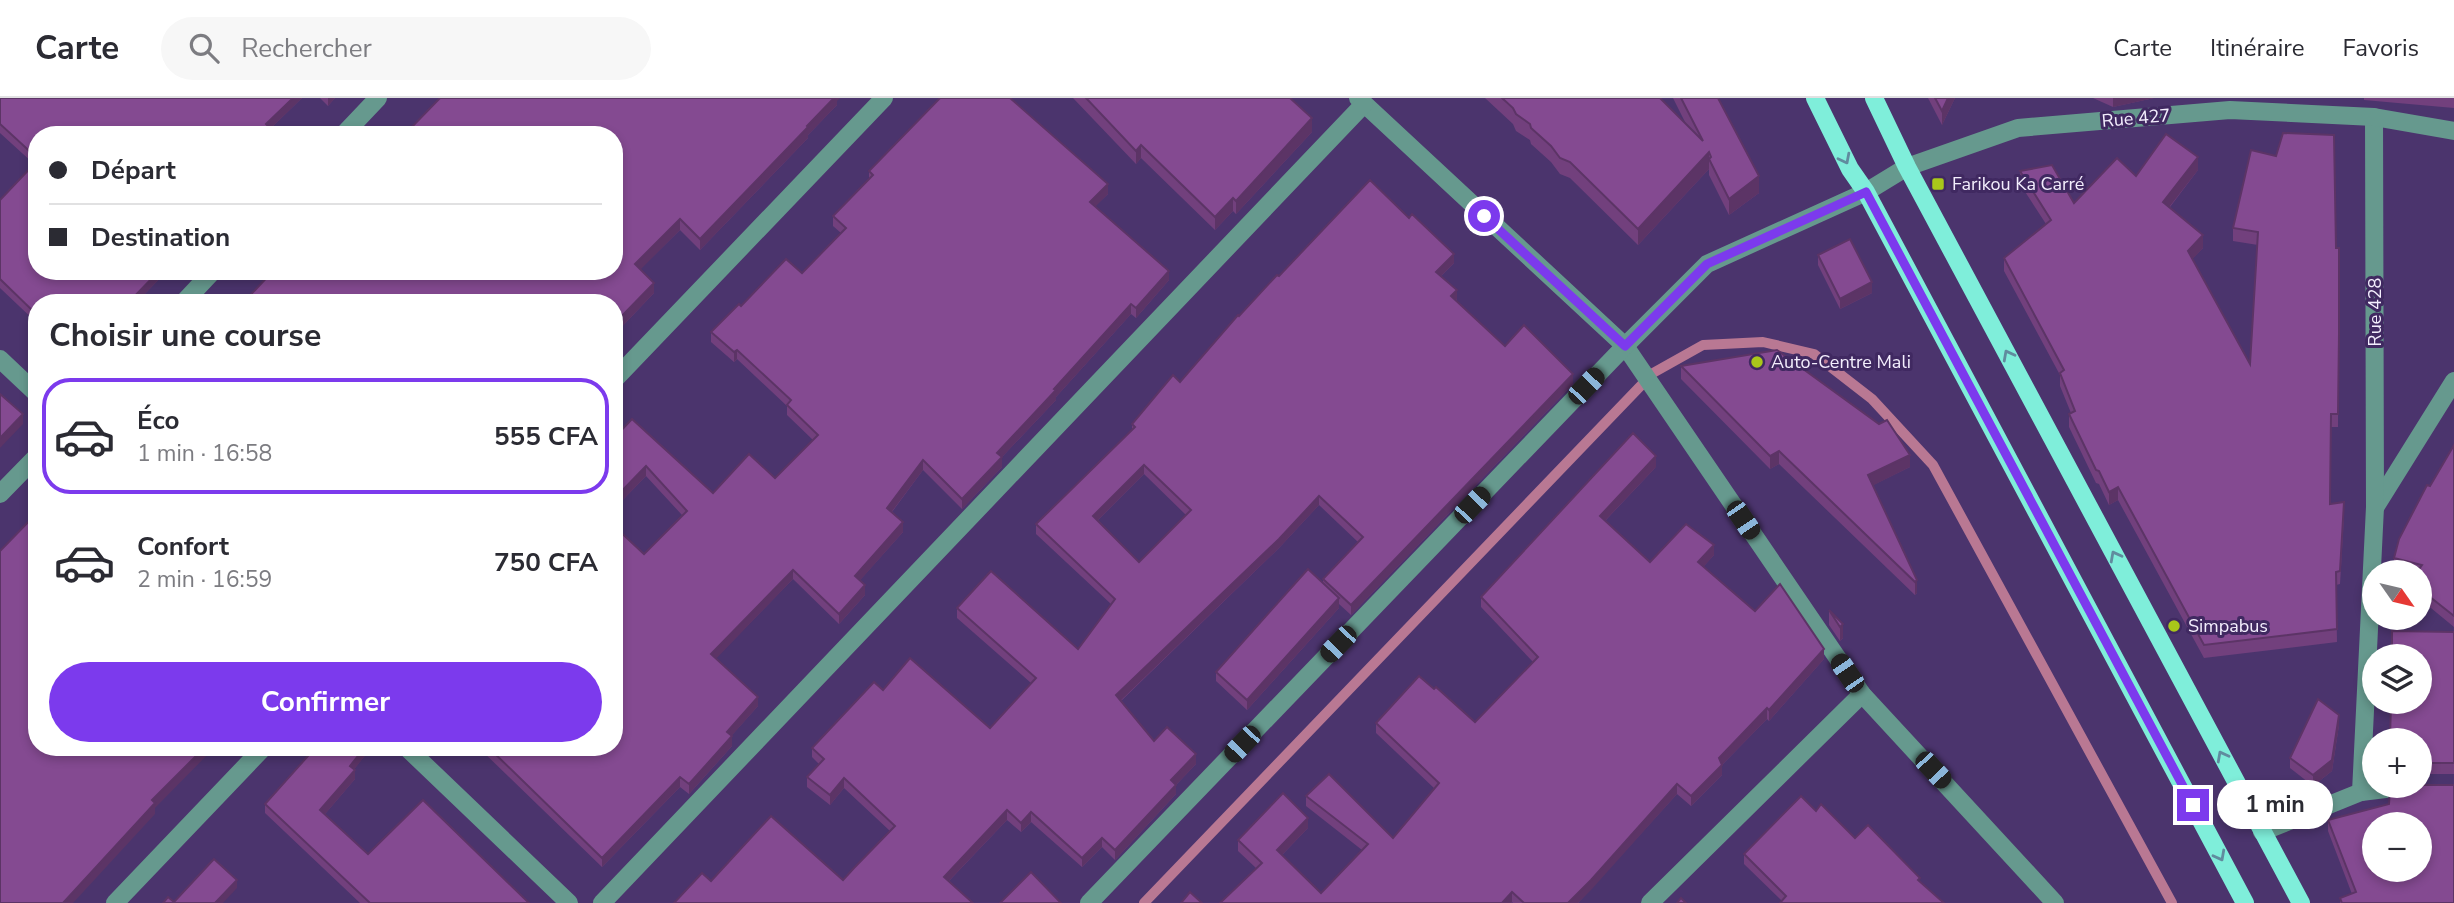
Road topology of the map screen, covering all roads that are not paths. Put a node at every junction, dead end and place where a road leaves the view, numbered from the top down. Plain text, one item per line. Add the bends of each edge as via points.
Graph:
1 (378, 98) edge
2 (884, 98) edge
3 (1815, 98) edge
4 (1874, 98) edge
5 (1361, 101) edge
6 (2231, 104) edge
7 (2374, 117) junction
8 (352, 126) edge
9 (2454, 131) edge
10 (1907, 167) junction
11 (1866, 192) junction
12 (205, 280) edge
13 (191, 294) edge
14 (1625, 346) junction
15 (0, 359) edge
16 (623, 371) edge
17 (2454, 381) edge
18 (28, 385) edge
19 (28, 465) edge
20 (0, 494) edge
21 (2375, 507) junction
22 (1862, 695) junction
23 (255, 756) edge
24 (415, 756) edge
25 (2361, 792) joint
26 (2262, 832) junction
27 (115, 903) edge
28 (569, 903) edge
29 (602, 903) edge
30 (1089, 903) edge
31 (1650, 903) edge
32 (2055, 903) edge
33 (2245, 903) edge
34 (2301, 903) edge

1 - 8 street
2 - 16 street
3 -> 11 main road
4 - 10 main road
5 - 14 street
5 - 29 street
6 - 7 street, Rue 427
6 - 10 street, Rue 427 via 2018,128
7 - 9 street, Rue 427
7 - 21 street, Rue 428
10 - 11 street, Rue 427
26 -> 10 main road
11 - 14 street, Rue 427 via 1707,264
11 -> 33 main road
12 - 13 street
14 - 22 street
14 - 30 street, Rue 427
15 - 18 street
17 - 21 street, Rue 428
19 - 20 street
21 - 25 street, Rue 428
22 - 31 street
22 - 32 street
23 - 27 street
24 - 28 street
25 - 26 street
26 - 34 main road

